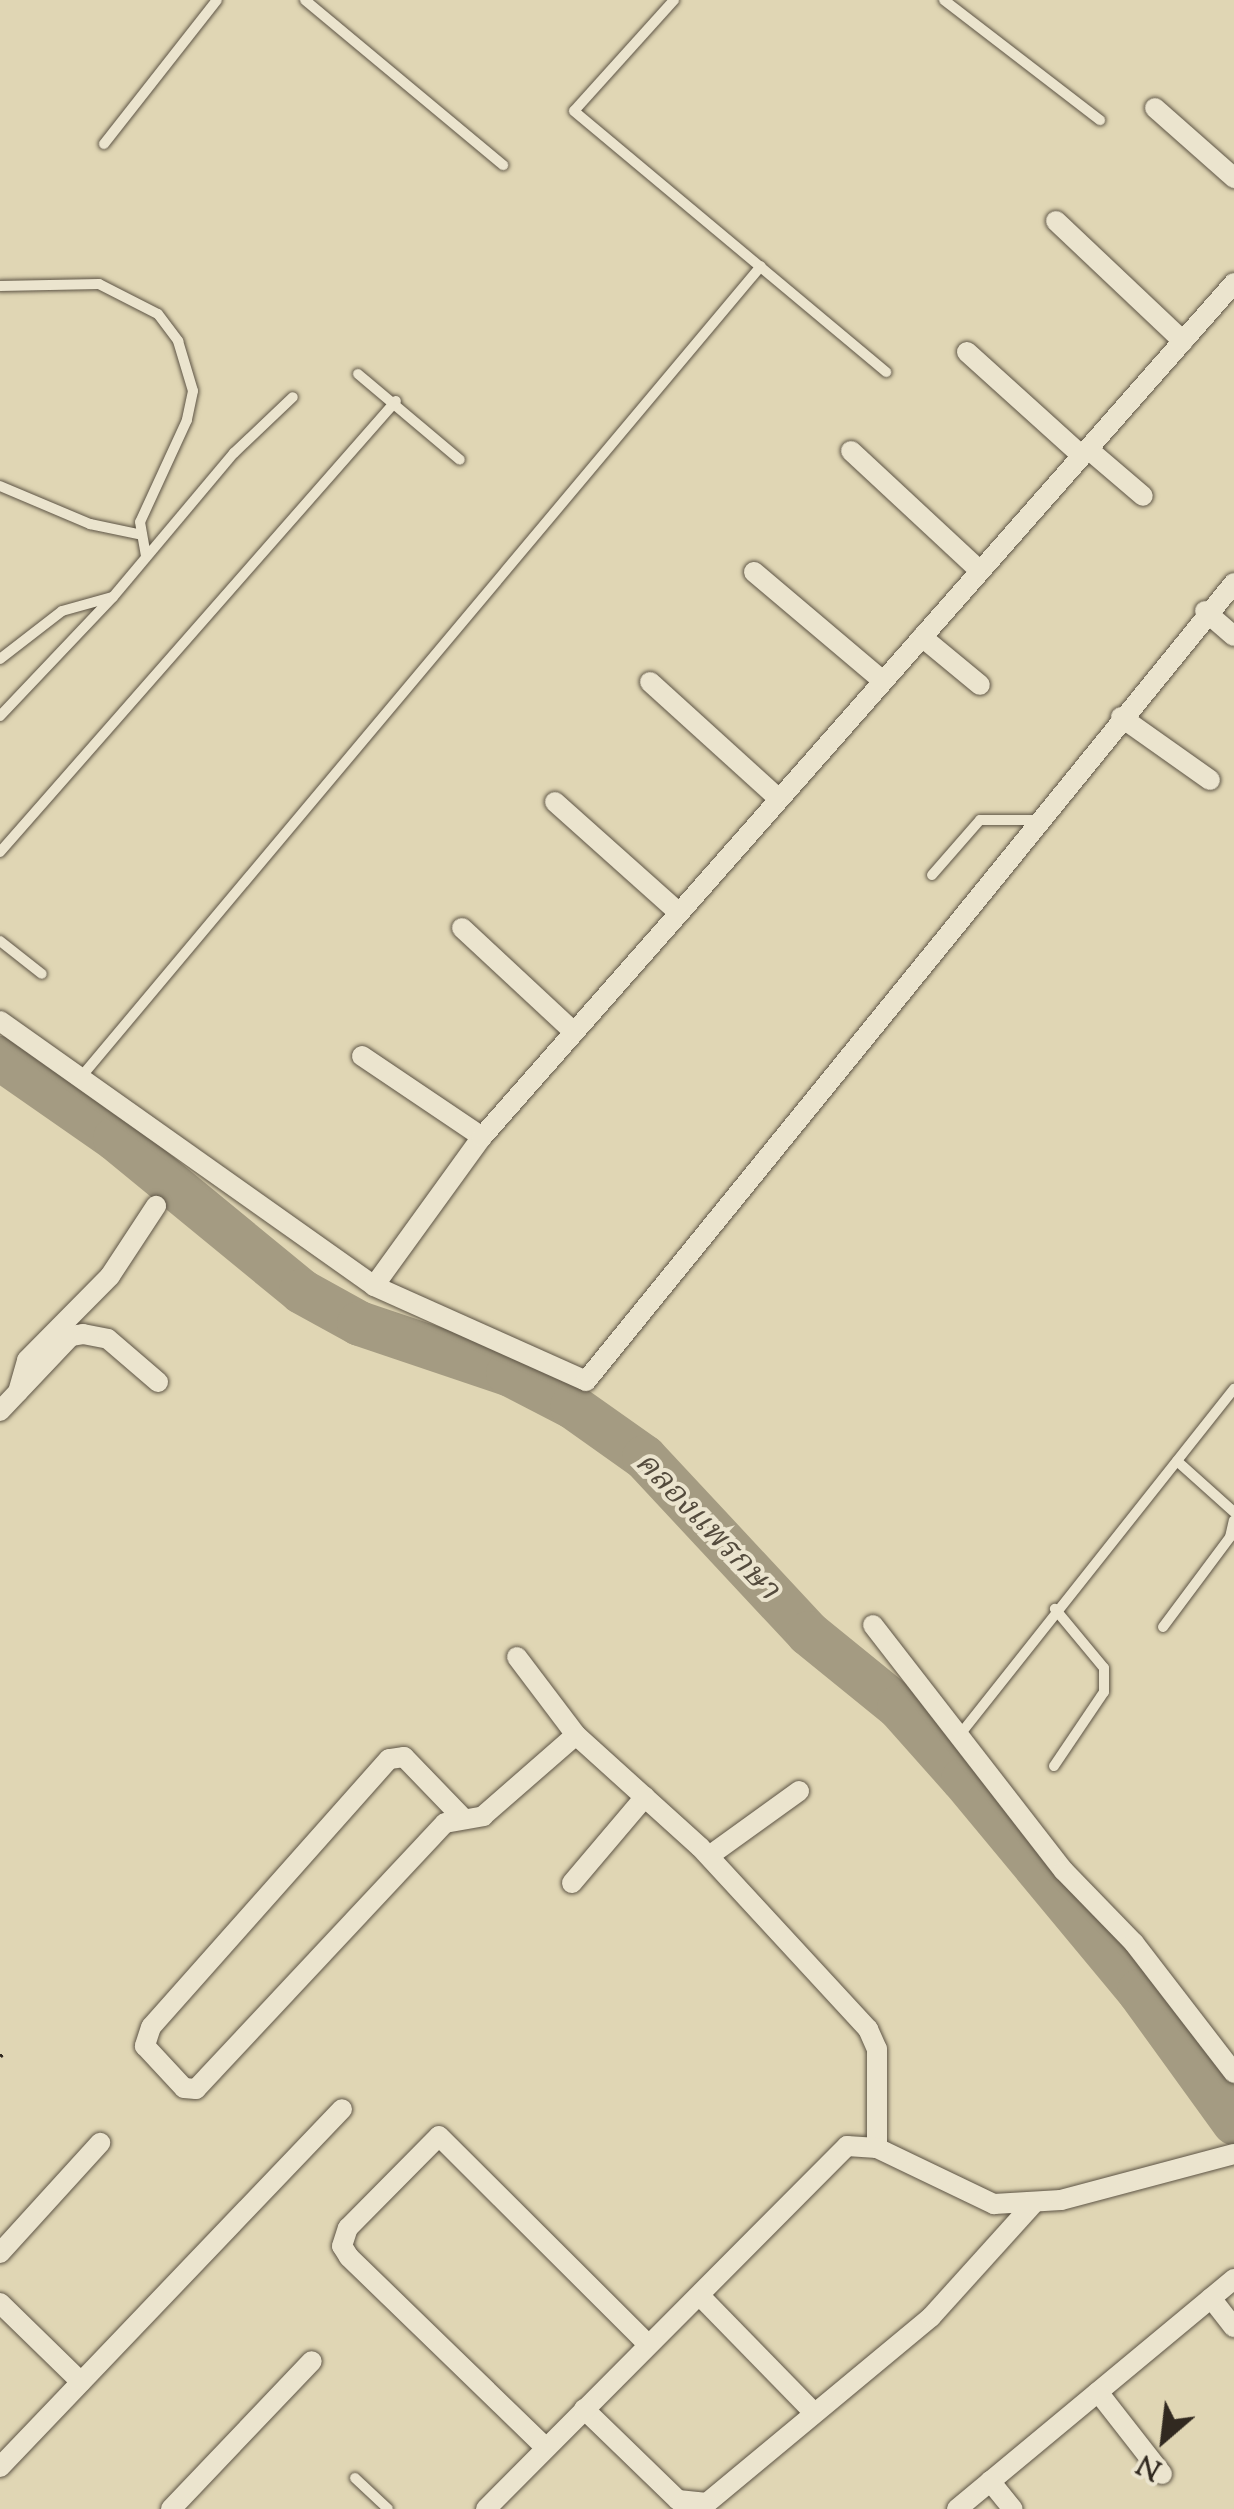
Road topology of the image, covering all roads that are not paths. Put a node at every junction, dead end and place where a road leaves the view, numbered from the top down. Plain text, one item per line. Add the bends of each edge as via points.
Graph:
1 (217, 0) edge
2 (305, 0) edge
3 (674, 0) edge
4 (944, 0) edge
5 (1154, 108) dead end
6 (1100, 120) dead end
7 (104, 144) dead end
8 (503, 165) dead end
9 (1234, 178) edge
10 (1056, 222) dead end
11 (761, 266) junction
12 (1234, 283) edge
13 (0, 286) edge
14 (1183, 341) junction
15 (967, 352) dead end
16 (886, 372) dead end
17 (358, 374) dead end
18 (293, 397) dead end
19 (396, 401) junction
20 (851, 451) dead end
21 (1085, 452) junction
22 (460, 460) dead end
23 (0, 486) edge
24 (1143, 496) dead end
25 (142, 536) junction
26 (146, 556) junction
27 (754, 572) dead end
28 (980, 572) junction
29 (1234, 584) edge
30 (113, 597) junction
31 (1205, 612) junction
32 (1234, 636) edge
33 (922, 638) junction
34 (0, 660) edge
35 (883, 681) junction
36 (650, 682) dead end
37 (980, 685) dead end
38 (0, 716) edge
39 (1121, 717) junction
40 (1210, 780) dead end
41 (779, 799) junction
42 (555, 802) dead end
43 (1038, 820) junction
44 (0, 852) edge
45 (932, 875) dead end
46 (679, 912) junction
47 (462, 928) dead end
48 (0, 941) edge
49 (42, 974) dead end
50 (0, 1021) edge
51 (574, 1032) junction
52 (362, 1056) dead end
53 (80, 1078) junction
54 (482, 1137) junction
55 (156, 1206) dead end
56 (374, 1286) junction
57 (158, 1382) dead end
58 (1234, 1390) edge
59 (18, 1392) junction
60 (0, 1411) edge
61 (1177, 1460) junction
62 (1234, 1516) edge
63 (1054, 1609) junction
64 (873, 1625) dead end
65 (1163, 1627) dead end
66 (516, 1658) dead end
67 (962, 1732) junction
68 (576, 1735) junction
69 (1054, 1766) dead end
70 (799, 1791) dead end
71 (646, 1798) junction
72 (460, 1816) junction
73 (709, 1856) junction
74 (572, 1884) dead end
75 (1234, 2073) edge
76 (342, 2109) dead end
77 (100, 2143) dead end
78 (877, 2148) junction
79 (1234, 2154) edge
80 (1034, 2204) junction
81 (0, 2253) edge
82 (1234, 2279) edge
83 (700, 2296) junction
84 (1212, 2298) junction
85 (0, 2302) edge
86 (1234, 2327) edge
87 (647, 2343) junction
88 (312, 2361) dead end
89 (80, 2382) junction
90 (1098, 2392) junction
91 (584, 2409) junction
92 (814, 2413) junction
93 (545, 2447) junction
94 (0, 2467) edge
95 (1162, 2474) dead end
96 (355, 2478) dead end
97 (990, 2481) junction
98 (498, 2505) edge
99 (170, 2509) edge
100 (388, 2509) edge
101 (956, 2509) edge
102 (1013, 2509) edge

1 - 7 lane
2 - 8 lane
3 - 11 lane via 574,111
4 - 6 lane
5 - 9 street
10 - 14 street
11 - 16 lane
11 - 53 lane
12 - 14 street
13 - 25 lane via 99,284 158,314 178,340 192,391 187,420 147,502
14 - 21 street
15 - 21 street
17 - 19 lane
18 - 26 lane via 234,452
19 - 22 lane
19 - 44 lane
20 - 28 street
21 - 24 street
21 - 28 street
23 - 25 lane via 90,524
25 - 26 lane
26 - 30 lane
27 - 35 street
28 - 33 street
29 - 31 street
30 - 34 lane via 62,611
30 - 38 lane
31 - 32 street
31 - 39 street
33 - 35 street
33 - 37 street
35 - 41 street
36 - 41 street
39 - 40 street
39 - 43 street
41 - 46 street
42 - 46 street
43 - 45 lane via 980,820
43 - 56 street via 595,1378 576,1378
46 - 51 street
47 - 51 street
48 - 49 lane
50 - 53 street
51 - 54 street
52 - 54 street
53 - 56 street
54 - 56 street
55 - 59 street via 110,1276 27,1360
57 - 59 street via 108,1339 83,1334 71,1336
58 - 61 lane
59 - 60 street
61 - 62 lane
61 - 63 lane
62 - 65 lane via 1230,1537
63 - 67 lane
63 - 69 lane via 1104,1668 1104,1692
64 - 67 street
66 - 68 street
67 - 75 street via 1064,1871 1134,1944
68 - 71 street
68 - 72 street via 483,1816
70 - 73 street
71 - 73 street
71 - 74 street
72 - 72 street via 430,1838 196,2090 184,2088 145,2046 150,2027 389,1759 404,1757
73 - 78 street via 868,2028 877,2049
76 - 89 street
77 - 81 street
78 - 80 street via 971,2196
78 - 83 street via 847,2146
79 - 80 street
80 - 92 street via 947,2302
82 - 84 street
83 - 87 street
83 - 92 street
84 - 86 street
84 - 90 street
85 - 89 street
87 - 91 street
87 - 93 street via 439,2136 348,2228 342,2246 349,2257
88 - 99 street
89 - 94 street
90 - 95 street
90 - 97 street
91 - 92 street via 678,2500 698,2507
91 - 93 street
93 - 98 street
96 - 100 lane
97 - 101 street
97 - 102 street

